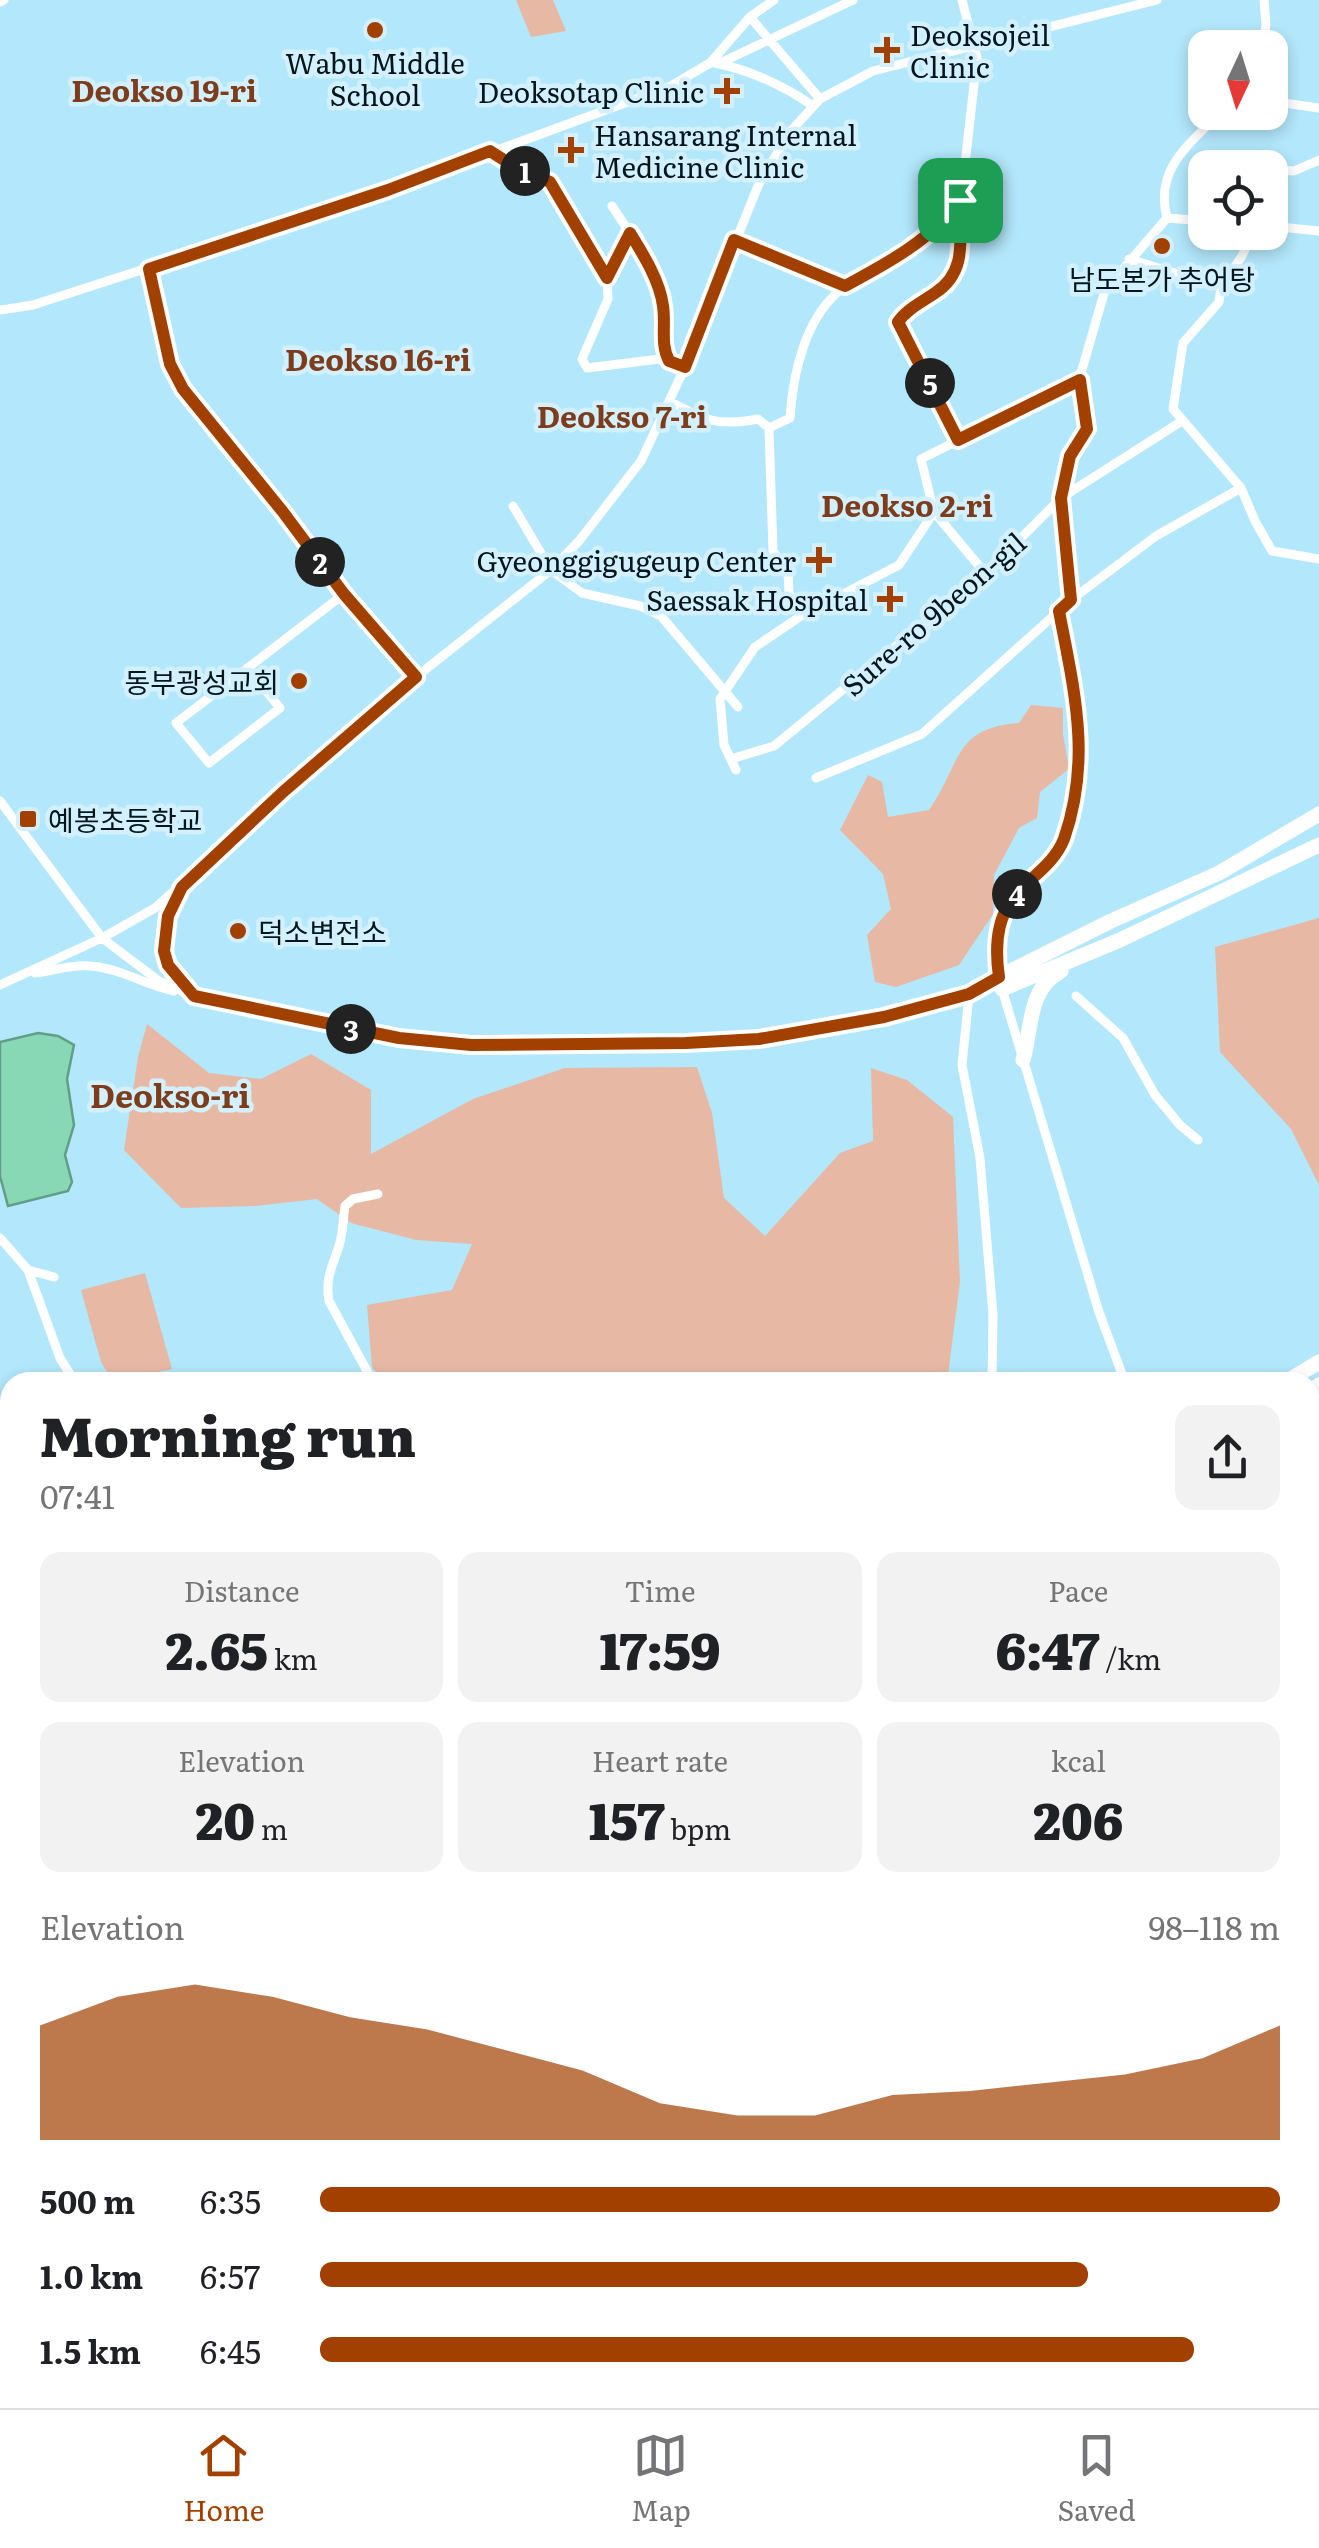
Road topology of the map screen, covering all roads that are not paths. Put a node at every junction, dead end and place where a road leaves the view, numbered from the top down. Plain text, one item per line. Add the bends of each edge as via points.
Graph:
1 (774, 0) edge
2 (853, 0) edge
3 (962, 0) edge
4 (1157, 0) edge
5 (1264, 0) edge
6 (750, 17) junction
7 (1265, 30) edge
8 (768, 41) junction
9 (974, 44) junction
10 (714, 63) junction
11 (816, 103) junction
12 (1288, 104) edge
13 (1319, 108) edge
14 (1204, 130) edge
15 (490, 151) junction
16 (1319, 160) edge
17 (1288, 171) edge
18 (960, 200) junction
19 (612, 206) dead end
20 (1167, 218) junction
21 (1188, 220) edge
22 (1288, 228) edge
23 (1319, 231) edge
24 (630, 233) junction
25 (734, 240) junction
26 (1245, 250) edge
27 (1129, 259) junction
28 (149, 269) junction
29 (607, 278) junction
30 (845, 286) junction
31 (1220, 287) junction
32 (0, 310) edge
33 (668, 358) junction
34 (685, 367) junction
35 (1080, 380) junction
36 (669, 401) junction
37 (1182, 421) junction
38 (769, 428) junction
39 (958, 440) junction
40 (1241, 488) junction
41 (1061, 498) junction
42 (513, 506) dead end
43 (934, 512) junction
44 (1319, 559) edge
45 (551, 570) junction
46 (985, 573) junction
47 (344, 594) junction
48 (1071, 600) junction
49 (1059, 611) junction
50 (801, 616) junction
51 (247, 668) junction
52 (416, 677) junction
53 (726, 691) junction
54 (738, 707) dead end
55 (731, 760) junction
56 (736, 770) dead end
57 (816, 778) dead end
58 (0, 800) edge
59 (1319, 812) edge
60 (1319, 845) edge
61 (182, 887) junction
62 (102, 938) junction
63 (1088, 953) junction
64 (27, 974) junction
65 (1001, 983) junction
66 (0, 986) edge
67 (969, 994) junction
68 (192, 995) junction
69 (1076, 996) dead end
70 (1024, 1060) junction
71 (1198, 1140) dead end
72 (378, 1194) dead end
73 (0, 1238) edge
74 (28, 1270) junction
75 (54, 1277) dead end
76 (68, 1372) edge
77 (367, 1372) edge
78 (992, 1372) edge
79 (1121, 1372) edge

1 - 6 street
2 - 8 street
3 - 9 street
4 - 9 street
5 - 7 street
6 - 8 street
6 - 10 street
8 - 10 street
8 - 11 street
9 - 11 street via 873,71
9 - 18 street
10 - 11 street
10 - 15 street via 671,86
11 - 25 street via 789,133
12 - 13 street
14 - 20 street via 1173,162 1162,188
15 - 28 street
15 - 29 street via 550,182
16 - 17 street
18 - 30 street via 904,252
18 - 39 street via 958,268 949,284 898,322
19 - 24 street
20 - 21 street
20 - 27 street
22 - 23 street
24 - 29 street
24 - 33 street via 663,302 662,348
25 - 30 street
25 - 34 street
26 - 31 street
27 - 31 street
27 - 35 street via 1105,290
28 - 32 street
28 - 47 street via 170,364 183,389
29 - 33 street via 608,299 582,359 587,368
30 - 38 street via 813,326 793,380 790,418
31 - 37 street via 1219,302 1183,343 1173,409
33 - 34 street
34 - 36 street
35 - 39 street
35 - 41 street via 1087,429 1070,456
36 - 38 street via 718,423 758,419
36 - 45 street via 641,461
37 - 40 street
37 - 41 street, Sure-ro 9beon-gil
38 - 50 street via 772,551 788,572 788,594
39 - 43 street via 921,459
40 - 44 street via 1272,551
40 - 48 street via 1156,536
41 - 46 street, Sure-ro 9beon-gil
41 - 48 street
42 - 45 street
43 - 46 street
43 - 50 street via 899,566
45 - 52 street
45 - 53 street via 582,593 661,616
46 - 55 street, Sure-ro 9beon-gil via 774,746
47 - 51 street
47 - 52 street
48 - 49 street
49 - 57 street via 922,734
49 - 65 street via 1080,722 1077,787 1063,842 999,924
50 - 53 street via 755,647
51 - 51 street via 176,722 209,763 280,708
52 - 61 street
53 - 54 street
53 - 55 street via 720,700
55 - 56 street
58 - 62 street
59 - 65 highway via 1219,872 1111,921
60 - 63 highway
61 - 62 street
61 - 68 street via 168,916 164,951
62 - 64 street
62 - 68 street
63 - 65 highway
63 - 70 highway via 1046,979
64 - 66 street
64 - 68 street via 94,966
65 - 67 street
65 - 70 street
67 - 68 street via 759,1039 471,1045 399,1038
67 - 78 street via 962,1065 980,1158 994,1314
69 - 71 street via 1123,1038 1156,1095
70 - 79 street
72 - 77 street via 344,1206 326,1286
73 - 74 street
74 - 75 street
74 - 76 street

